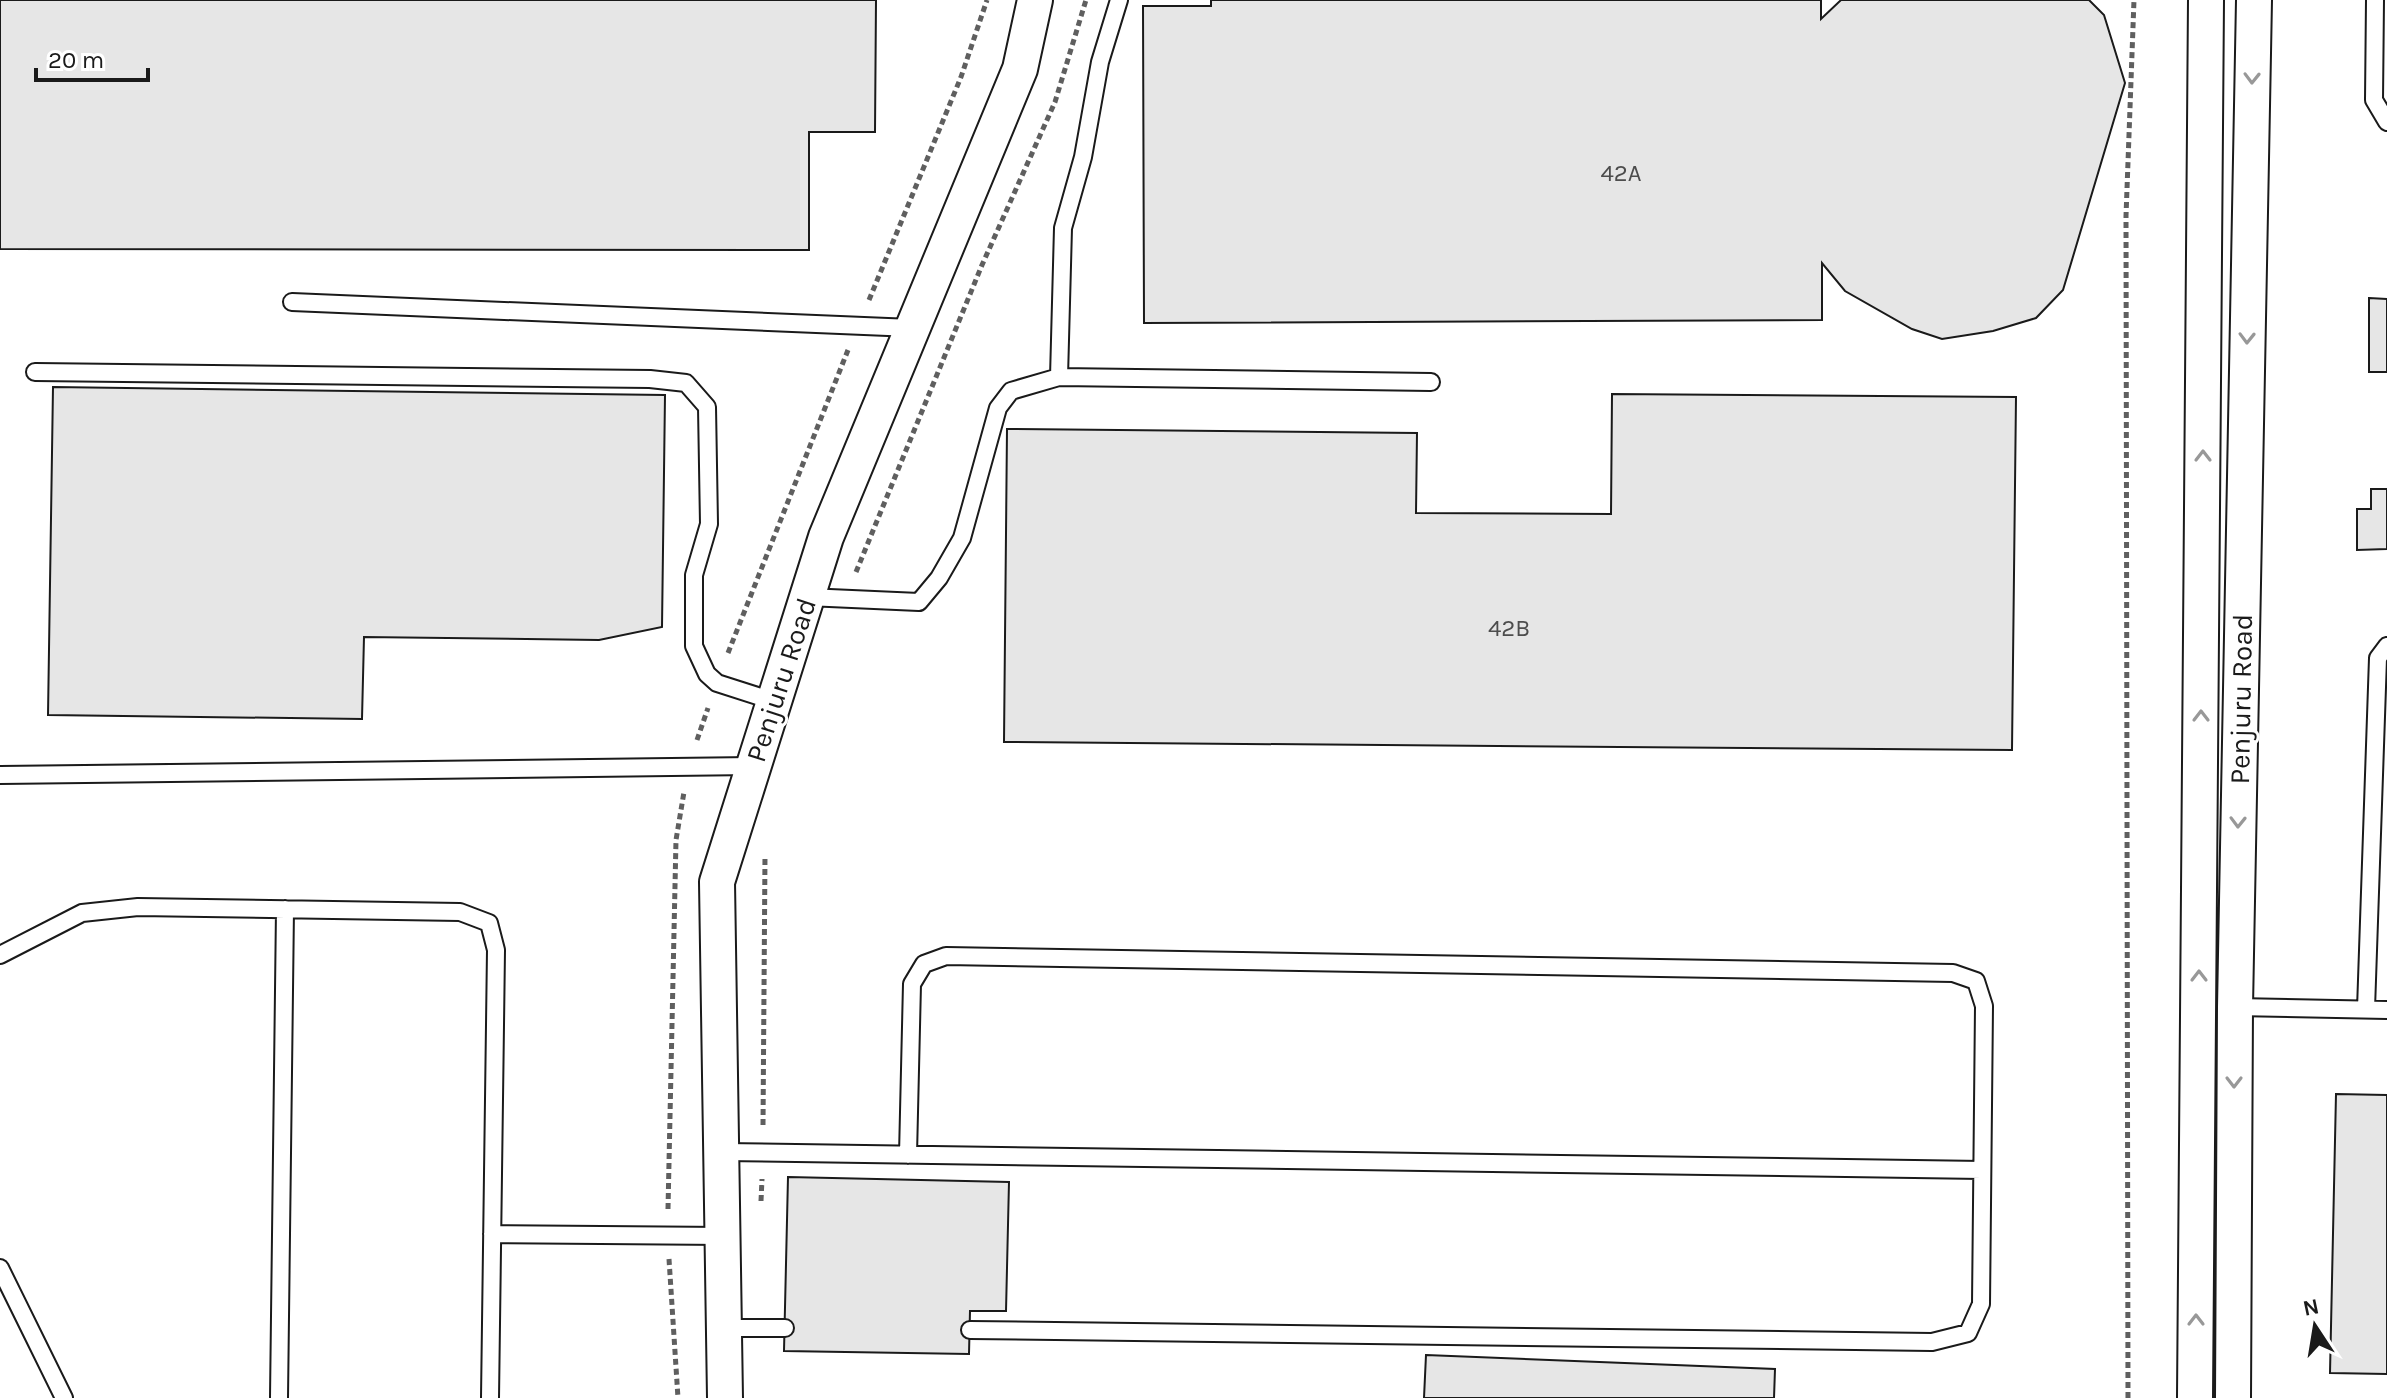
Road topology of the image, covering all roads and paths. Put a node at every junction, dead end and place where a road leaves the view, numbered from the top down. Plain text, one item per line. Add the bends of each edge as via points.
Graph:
1 (1035, 0) edge
2 (1086, 0) edge
3 (1119, 0) edge
4 (2134, 0) edge
5 (2206, 0) edge
6 (2254, 0) edge
7 (2375, 0) edge
8 (2387, 122) edge
9 (292, 302) dead end
10 (912, 328) junction
11 (35, 372) dead end
12 (1059, 377) junction
13 (1431, 382) dead end
14 (807, 597) junction
15 (845, 599) junction
16 (2387, 646) edge
17 (773, 701) junction
18 (753, 766) junction
19 (0, 775) edge
20 (765, 849) dead end
21 (285, 909) junction
22 (0, 955) edge
23 (2235, 1007) junction
24 (2366, 1009) junction
25 (2387, 1010) edge
26 (723, 1152) junction
27 (763, 1153) junction
28 (908, 1155) junction
29 (1982, 1170) junction
30 (761, 1217) dead end
31 (492, 1234) junction
32 (725, 1236) junction
33 (0, 1268) edge
34 (725, 1328) junction
35 (785, 1328) dead end
36 (970, 1330) dead end
37 (64, 1398) edge
38 (279, 1398) edge
39 (490, 1398) edge
40 (725, 1398) edge
41 (2128, 1398) edge
42 (2195, 1398) edge
43 (2233, 1398) edge

1 - 10 street, Penjuru Road via 1020,69
2 - 15 path via 1055,102
3 - 12 lane via 1063,228
4 - 41 path via 2126,216
42 -> 5 street, Penjuru Road
6 -> 23 street, Penjuru Road
7 - 8 lane via 2374,100
9 - 10 lane
10 - 14 street, Penjuru Road via 826,537
11 - 17 lane via 686,383 707,407 709,524 694,575 694,646 717,683
12 - 13 lane
12 - 15 lane via 1011,391 998,408 962,538 919,602
14 - 15 lane
14 - 17 street, Penjuru Road
16 - 24 lane via 2378,658
17 - 18 street, Penjuru Road
18 - 19 lane
18 - 26 street, Penjuru Road via 717,882
20 - 27 path
21 - 22 lane via 138,907 82,913
21 - 31 lane via 460,912 489,923 496,950
21 - 38 lane
23 - 24 lane
23 -> 43 street, Penjuru Road
24 - 25 lane
26 - 27 lane
26 - 32 street, Penjuru Road
27 - 28 lane
27 - 30 path
28 - 29 lane
28 - 29 lane via 912,984 924,964 962,956 1953,973 1976,981 1984,1006
29 - 36 lane via 1981,1304 1968,1333 1932,1342
31 - 32 lane
31 - 39 lane
32 - 34 street, Penjuru Road
33 - 37 lane
34 - 35 lane
34 - 40 street, Penjuru Road

